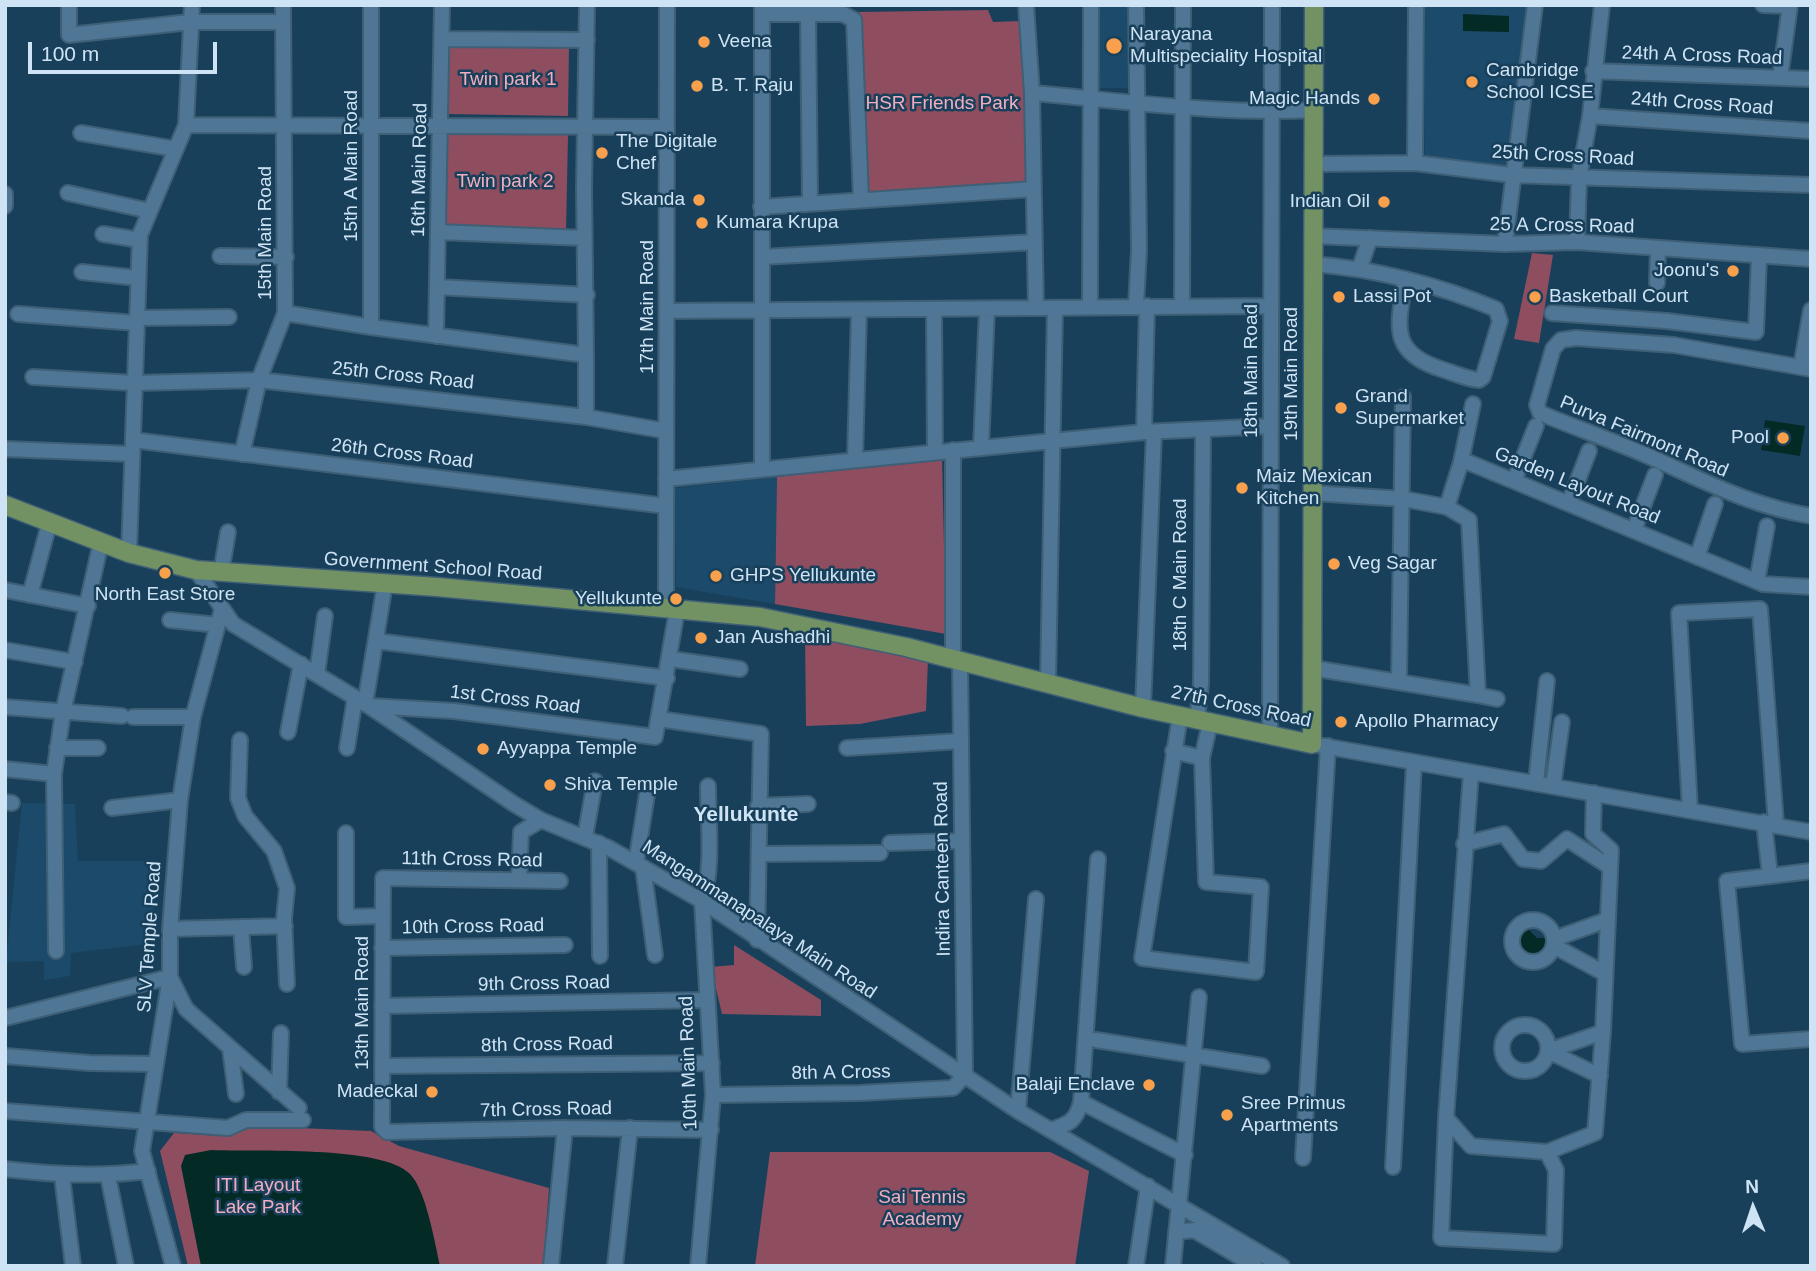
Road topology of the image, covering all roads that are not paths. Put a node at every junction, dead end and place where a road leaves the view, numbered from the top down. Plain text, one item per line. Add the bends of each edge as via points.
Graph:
1 (69, 5) edge
2 (192, 5) edge
3 (283, 5) edge
4 (371, 5) edge
5 (442, 5) edge
6 (587, 5) edge
7 (667, 5) edge
8 (1026, 5) edge
9 (1091, 5) edge
10 (1136, 5) edge
11 (1183, 5) edge
12 (1272, 5) edge
13 (1314, 5) edge
14 (1416, 5) edge
15 (1535, 5) edge
16 (1602, 5) edge
17 (1763, 5) edge
18 (1790, 6) edge
19 (762, 10) edge
20 (808, 13) junction
21 (190, 22) junction
22 (282, 22) junction
23 (442, 39) junction
24 (587, 40) junction
25 (1593, 72) junction
26 (1780, 78) junction
27 (1811, 79) edge
28 (1032, 93) junction
29 (1092, 98) junction
30 (1139, 103) junction
31 (1182, 107) junction
32 (1313, 110) junction
33 (1272, 112) junction
34 (1590, 117) junction
35 (440, 124) junction
36 (186, 125) junction
37 (372, 125) junction
38 (284, 126) junction
39 (585, 126) junction
40 (666, 127) junction
41 (1811, 131) edge
42 (81, 134) dead end
43 (176, 149) junction
44 (1415, 163) junction
45 (1313, 164) junction
46 (1512, 174) junction
47 (1579, 178) junction
48 (1811, 185) edge
49 (1034, 189) junction
50 (68, 193) dead end
51 (5, 194) edge
52 (861, 199) junction
53 (810, 203) junction
54 (5, 206) edge
55 (761, 206) junction
56 (150, 211) junction
57 (439, 232) junction
58 (103, 234) dead end
59 (1313, 236) junction
60 (584, 238) junction
61 (1370, 238) junction
62 (140, 240) junction
63 (1035, 242) junction
64 (1577, 242) junction
65 (1505, 244) junction
66 (1658, 248) junction
67 (220, 256) dead end
68 (286, 257) junction
69 (762, 257) junction
70 (1759, 257) junction
71 (1811, 259) edge
72 (1313, 264) junction
73 (1360, 268) junction
74 (82, 272) dead end
75 (138, 278) junction
76 (1405, 280) junction
77 (1657, 284) dead end
78 (437, 287) junction
79 (587, 295) junction
80 (1141, 306) junction
81 (1182, 306) junction
82 (1271, 306) junction
83 (1090, 307) junction
84 (1035, 308) junction
85 (1055, 308) junction
86 (987, 309) junction
87 (1811, 310) edge
88 (667, 311) junction
89 (761, 311) junction
90 (859, 311) junction
91 (934, 311) junction
92 (285, 313) junction
93 (1552, 313) dead end
94 (18, 314) dead end
95 (229, 317) dead end
96 (137, 321) junction
97 (371, 327) junction
98 (1809, 328) edge
99 (436, 336) junction
100 (586, 355) junction
101 (1806, 368) edge
102 (33, 377) dead end
103 (259, 380) junction
104 (134, 383) junction
105 (1403, 397) dead end
106 (1473, 404) dead end
107 (586, 417) junction
108 (1271, 426) junction
109 (1536, 426) dead end
110 (1203, 429) junction
111 (666, 431) junction
112 (1149, 432) junction
113 (1052, 441) junction
114 (132, 447) junction
115 (981, 447) junction
116 (5, 449) edge
117 (953, 450) junction
118 (935, 451) junction
119 (1589, 451) dead end
120 (242, 454) junction
121 (855, 458) junction
122 (1461, 463) junction
123 (762, 469) junction
124 (1656, 475) dead end
125 (666, 479) junction
126 (1514, 481) junction
127 (1313, 493) junction
128 (1404, 499) junction
129 (1569, 503) junction
130 (1715, 504) dead end
131 (5, 505) edge
132 (666, 506) junction
133 (1447, 507) junction
134 (1811, 516) edge
135 (49, 524) junction
136 (1767, 526) dead end
137 (1634, 530) junction
138 (228, 532) dead end
139 (101, 542) junction
140 (129, 553) junction
141 (1697, 557) junction
142 (196, 570) junction
143 (221, 573) junction
144 (1757, 581) junction
145 (385, 584) junction
146 (1811, 587) edge
147 (5, 590) edge
148 (30, 595) junction
149 (88, 606) junction
150 (222, 610) junction
151 (672, 610) junction
152 (325, 616) dead end
153 (170, 620) dead end
154 (218, 625) junction
155 (376, 641) junction
156 (5, 650) edge
157 (671, 659) junction
158 (957, 660) junction
159 (75, 662) junction
160 (301, 664) junction
161 (1312, 668) junction
162 (740, 669) dead end
163 (317, 674) junction
164 (667, 678) junction
165 (1399, 681) junction
166 (1547, 681) dead end
167 (1048, 682) junction
168 (1478, 695) junction
169 (1497, 699) dead end
170 (363, 703) junction
171 (5, 707) edge
172 (1143, 708) junction
173 (63, 712) junction
174 (193, 717) junction
175 (659, 719) junction
176 (1196, 720) junction
177 (1562, 722) dead end
178 (288, 732) dead end
179 (1270, 736) junction
180 (655, 737) joint
181 (240, 740) dead end
182 (961, 741) junction
183 (1541, 743) junction
184 (1320, 745) junction
185 (1558, 746) junction
186 (57, 748) junction
187 (97, 748) dead end
188 (347, 748) dead end
189 (847, 748) dead end
190 (1173, 751) junction
191 (1202, 758) junction
192 (1414, 763) junction
193 (5, 769) edge
194 (1471, 772) junction
195 (54, 774) junction
196 (595, 781) dead end
197 (1536, 782) junction
198 (708, 786) dead end
199 (1553, 786) junction
200 (648, 788) dead end
201 (1594, 793) junction
202 (180, 800) junction
203 (808, 804) dead end
204 (758, 806) junction
205 (112, 808) dead end
206 (1690, 810) junction
207 (541, 820) junction
208 (1770, 823) junction
209 (1811, 832) edge
210 (346, 833) dead end
211 (585, 837) junction
212 (962, 841) junction
213 (599, 843) junction
214 (1464, 844) junction
215 (758, 854) junction
216 (1098, 859) dead end
217 (639, 865) junction
218 (1610, 867) junction
219 (1811, 871) edge
220 (1770, 876) junction
221 (383, 878) joint
222 (519, 878) junction
223 (560, 881) dead end
224 (1036, 899) dead end
225 (702, 901) junction
226 (382, 916) junction
227 (1607, 920) junction
228 (285, 926) junction
229 (241, 927) junction
230 (170, 929) junction
231 (757, 940) junction
232 (565, 945) dead end
233 (382, 948) junction
234 (56, 951) dead end
235 (655, 955) dead end
236 (600, 956) dead end
237 (244, 967) dead end
238 (1604, 974) junction
239 (170, 976) junction
240 (287, 984) dead end
241 (1199, 997) dead end
242 (706, 1000) junction
243 (382, 1006) junction
244 (5, 1018) edge
245 (1603, 1032) junction
246 (281, 1033) dead end
247 (1811, 1039) edge
248 (1096, 1041) dead end
249 (230, 1048) junction
250 (1195, 1054) junction
251 (5, 1056) edge
252 (712, 1063) junction
253 (156, 1064) junction
254 (382, 1066) junction
255 (1262, 1066) dead end
256 (965, 1075) junction
257 (1600, 1076) junction
258 (279, 1092) junction
259 (236, 1094) dead end
260 (713, 1095) junction
261 (1081, 1102) junction
262 (5, 1111) edge
263 (1018, 1111) junction
264 (1446, 1118) junction
265 (145, 1120) junction
266 (382, 1127) joint
267 (565, 1128) junction
268 (630, 1128) junction
269 (711, 1130) junction
270 (1051, 1130) junction
271 (1548, 1152) junction
272 (1185, 1155) junction
273 (1303, 1158) dead end
274 (1393, 1167) dead end
275 (5, 1169) edge
276 (148, 1171) junction
277 (62, 1175) junction
278 (108, 1176) junction
279 (1148, 1186) junction
280 (1180, 1207) junction
281 (1175, 1232) junction
282 (73, 1266) edge
283 (126, 1266) edge
284 (173, 1266) edge
285 (551, 1266) edge
286 (615, 1266) edge
287 (698, 1266) edge
288 (1136, 1266) edge
289 (1173, 1266) edge
290 (1255, 1266) edge
291 (1282, 1266) edge

1 - 21 street via 69,35
2 - 21 street
3 - 22 street, 15th Main Road
4 - 37 street, 15th A Main Road
5 - 23 street, 16th Main Road
6 - 24 street
7 - 40 street, 17th Main Road
8 - 28 street
9 - 29 street
10 - 30 street
11 - 31 street
12 - 33 street, 18th Main Road
13 - 32 main road, 19th Main Road
14 - 44 street
15 - 46 street
16 - 25 street
17 - 18 street
18 - 26 street
19 - 20 street
19 - 55 street
20 - 52 street via 843,14 856,25
20 - 53 street
21 - 22 street
21 - 36 street
22 - 38 street, 15th Main Road
23 - 24 street
23 - 35 street, 16th Main Road
24 - 39 street
25 - 26 street, 24th A Cross Road
25 - 34 street
26 - 27 street, 24th A Cross Road
28 - 29 street
28 - 49 street
29 - 30 street
29 - 83 street
30 - 31 street
30 - 80 street
31 - 33 street
31 - 81 street
32 - 33 street
32 - 45 main road, 19th Main Road
33 - 82 street, 18th Main Road
34 - 41 street, 24th Cross Road
34 - 47 street
35 - 37 street
35 - 39 street
35 - 57 street, 16th Main Road
36 - 38 street
36 - 43 street
37 - 38 street
37 - 97 street, 15th A Main Road
38 - 68 street, 15th Main Road
39 - 40 street
39 - 60 street
40 - 88 street, 17th Main Road
42 - 43 street
43 - 56 street
44 - 45 street, 25th Cross Road
44 - 46 street, 25th Cross Road
45 - 59 main road, 19th Main Road
46 - 47 street, 25th Cross Road
46 - 65 street
47 - 48 street, 25th Cross Road
47 - 64 street
49 - 52 street
49 - 63 street
50 - 56 street
51 - 54 street
52 - 53 street
53 - 55 street
55 - 69 street
56 - 62 street
57 - 60 street
57 - 78 street, 16th Main Road
58 - 62 street
59 - 61 street, 25 A Cross Road
59 - 72 main road, 19th Main Road
60 - 79 street
61 - 65 street, 25 A Cross Road
61 - 73 street
62 - 75 street
63 - 69 street
63 - 84 street
64 - 65 street, 25 A Cross Road
64 - 66 street, 25 A Cross Road
66 - 70 street, 25 A Cross Road
66 - 77 street
67 - 68 street
68 - 92 street, 15th Main Road
69 - 89 street
70 - 71 street, 25 A Cross Road
70 - 93 street via 1756,332
72 - 73 street
72 - 127 main road, 19th Main Road
73 - 76 street
74 - 75 street
75 - 96 street
76 - 76 street via 1399,327 1410,355 1479,380 1483,377 1500,321 1496,309
78 - 79 street
78 - 99 street, 16th Main Road
79 - 100 street
80 - 81 street
80 - 83 street
80 - 112 street
81 - 82 street
82 - 108 street, 18th Main Road
83 - 85 street
84 - 85 street
84 - 86 street
85 - 113 street
86 - 91 street
86 - 115 street
87 - 98 street
88 - 89 street
88 - 111 street, 17th Main Road
89 - 90 street
89 - 123 street
90 - 91 street
90 - 121 street
91 - 118 street
92 - 97 street
92 - 103 street, 15th Main Road
94 - 96 street
95 - 96 street
96 - 104 street
97 - 99 street
98 - 101 street
99 - 100 street
100 - 107 street
101 - 134 street, Purva Fairmont Road via 1674,345 1561,340 1553,349 1536,405 1540,413 1654,458 1718,490
102 - 104 street, 25th Cross Road
103 - 104 street, 25th Cross Road
103 - 107 street, 25th Cross Road
103 - 120 street, 15th Main Road
104 - 114 street
105 - 128 street
106 - 122 street
107 - 111 street, 25th Cross Road
108 - 110 street
108 - 179 street, 18th Main Road
109 - 126 street
110 - 112 street
110 - 176 street, 18th C Main Road via 1201,684
111 - 125 street, 17th Main Road
112 - 113 street
112 - 172 street
113 - 115 street
113 - 167 street
114 - 116 street
114 - 120 street, 26th Cross Road
114 - 140 street
115 - 117 street
117 - 118 street
117 - 158 street, Indira Canteen Road
118 - 121 street
119 - 129 street
120 - 132 street, 26th Cross Road
121 - 123 street
122 - 126 street, Garden Layout Road
122 - 133 street
123 - 125 street
124 - 137 street
125 - 132 street, 17th Main Road
126 - 129 street, Garden Layout Road
127 - 128 street
127 - 161 main road, 19th Main Road
128 - 133 street
128 - 165 street
129 - 137 street, Garden Layout Road
130 - 141 street
131 - 135 main road, Government School Road
132 - 151 street, 17th Main Road
133 - 168 street via 1469,520
135 - 139 main road, Government School Road
135 - 148 street
136 - 144 street
137 - 141 street, Garden Layout Road
138 - 143 street
139 - 140 main road, Government School Road
139 - 149 street
140 - 142 main road, Government School Road
141 - 144 street, Garden Layout Road
142 - 143 main road, Government School Road
142 - 150 street, Mangammanapalaya Main Road
143 - 145 main road, Government School Road
144 - 146 street, Garden Layout Road
145 - 151 main road, Government School Road
145 - 155 street
147 - 148 street
148 - 149 street
149 - 159 street
150 - 154 street, SLV Temple Road
150 - 160 street, Mangammanapalaya Main Road via 233,624
151 - 157 street, 17th Main Road
151 - 158 main road, 27th Cross Road via 761,617
152 - 163 street
153 - 154 street
154 - 174 street, SLV Temple Road
155 - 164 street
155 - 170 street
156 - 159 street
157 - 162 street
157 - 164 street, 17th Main Road
158 - 167 main road, 27th Cross Road
158 - 182 street, Indira Canteen Road
159 - 173 street
160 - 163 street, Mangammanapalaya Main Road
160 - 178 street
161 - 165 street
161 - 184 main road, 19th Main Road
163 - 170 street, Mangammanapalaya Main Road
164 - 175 street, 17th Main Road
165 - 168 street
166 - 183 street
167 - 172 main road, 27th Cross Road
168 - 169 street
170 - 180 street, 1st Cross Road
170 - 188 street
170 - 207 street, Mangammanapalaya Main Road
171 - 173 street
172 - 176 main road, 27th Cross Road
173 - 174 street
173 - 186 street
174 - 202 street, SLV Temple Road
175 - 180 street, 17th Main Road
175 - 204 street via 761,734
176 - 179 main road, 27th Cross Road
176 - 190 street
176 - 191 street
177 - 185 street
179 - 184 main road, 27th Cross Road
181 - 228 street via 238,798 245,816 274,851 287,888
182 - 189 street
182 - 212 street, Indira Canteen Road
183 - 185 street
183 - 197 street
184 - 192 street, 27th Cross Road
184 - 273 street
185 - 199 street
186 - 187 street
186 - 195 street
190 - 191 street
190 - 191 street via 1142,958 1256,972 1261,887 1206,882
192 - 194 street, 27th Cross Road
192 - 274 street
193 - 195 street
194 - 197 street, 27th Cross Road
194 - 214 street
195 - 234 street
196 - 211 street
197 - 199 street, 27th Cross Road
198 - 225 street, 10th Main Road via 708,858
199 - 201 street, 27th Cross Road
200 - 217 street
201 - 206 street, 27th Cross Road
201 - 218 street via 1593,834 1611,850
202 - 205 street
202 - 230 street, SLV Temple Road
203 - 204 street
204 - 215 street
206 - 208 street, 27th Cross Road
206 - 208 street via 1679,613 1760,609
207 - 211 street, Mangammanapalaya Main Road
207 - 222 street via 522,832
208 - 209 street, 27th Cross Road
208 - 220 street
210 - 226 street via 346,917
211 - 213 street, Mangammanapalaya Main Road
212 - 215 street
212 - 256 street, Indira Canteen Road
213 - 217 street, Mangammanapalaya Main Road
213 - 236 street
214 - 218 street via 1504,834 1523,859 1541,861 1567,839
214 - 264 street
215 - 231 street
216 - 261 street
217 - 225 street, Mangammanapalaya Main Road
217 - 235 street
218 - 227 street
219 - 220 street
220 - 247 street via 1727,881 1742,1044
221 - 222 street, 11th Cross Road
221 - 226 street, 13th Main Road
222 - 223 street, 11th Cross Road
224 - 263 street
225 - 231 street, Mangammanapalaya Main Road
225 - 242 street, 10th Main Road
226 - 233 street, 13th Main Road
227 - 238 street
227 - 238 street via 1554,942
228 - 229 street
228 - 240 street
229 - 230 street
229 - 237 street
230 - 239 street, SLV Temple Road
231 - 256 street, Mangammanapalaya Main Road
232 - 233 street, 10th Cross Road
233 - 243 street, 13th Main Road
238 - 245 street
239 - 244 street
239 - 249 street via 186,1009
239 - 253 street, SLV Temple Road
241 - 250 street
242 - 243 street, 9th Cross Road
242 - 252 street, 10th Main Road
243 - 254 street, 13th Main Road
245 - 257 street
245 - 257 street via 1548,1051
246 - 258 street
248 - 250 street
249 - 258 street
249 - 259 street
250 - 255 street
250 - 272 street
251 - 253 street
252 - 254 street, 8th Cross Road
252 - 260 street, 10th Main Road
253 - 265 street, SLV Temple Road
254 - 266 street, 13th Main Road
256 - 260 street, 8th A Cross via 953,1088
256 - 263 street, Mangammanapalaya Main Road
257 - 271 street via 1595,1133
258 - 265 street via 301,1114 246,1120 228,1128
260 - 269 street, 10th Main Road
261 - 270 street via 1077,1118
261 - 272 street
262 - 265 street
263 - 270 street, Mangammanapalaya Main Road
264 - 271 street via 1471,1146
264 - 271 street via 1441,1238 1554,1244 1556,1171
265 - 276 street, SLV Temple Road via 142,1151
266 - 267 street, 7th Cross Road via 387,1132
267 - 268 street, 7th Cross Road
267 - 285 street
268 - 269 street, 7th Cross Road
268 - 286 street
269 - 287 street, 10th Main Road
270 - 279 street, Mangammanapalaya Main Road
272 - 280 street
275 - 277 street
276 - 278 street
276 - 284 street, SLV Temple Road
277 - 278 street
277 - 282 street
278 - 283 street
279 - 280 street, Mangammanapalaya Main Road
279 - 288 street
280 - 281 street
280 - 291 street, Mangammanapalaya Main Road
281 - 289 street
281 - 290 street via 1194,1230

